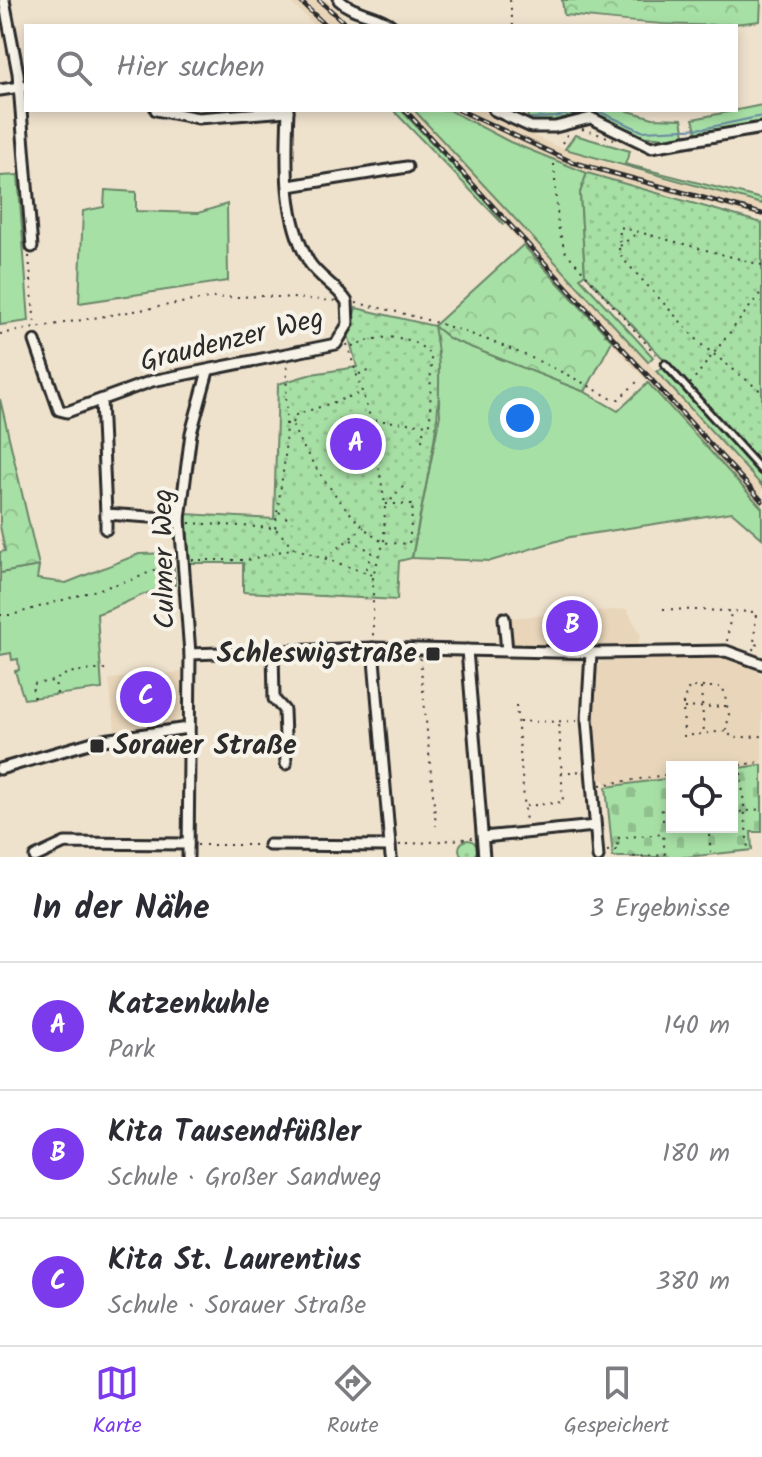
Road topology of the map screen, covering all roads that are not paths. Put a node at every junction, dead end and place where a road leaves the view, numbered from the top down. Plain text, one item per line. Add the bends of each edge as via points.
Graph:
1 (4, 0) edge
2 (339, 0) edge
3 (389, 24) edge
4 (22, 86) edge
5 (0, 90) edge
6 (166, 112) edge
7 (266, 112) edge
8 (288, 112) edge
9 (498, 112) edge
10 (762, 128) edge
11 (407, 167) dead end
12 (289, 186) junction
13 (32, 247) road end
14 (35, 341) dead end
15 (663, 362) road end
16 (208, 371) junction
17 (101, 400) junction
18 (762, 471) edge
19 (106, 514) junction
20 (180, 521) junction
21 (106, 529) dead end
22 (504, 618) dead end
23 (373, 648) junction
24 (273, 650) junction
25 (467, 650) junction
26 (507, 651) junction
27 (591, 653) junction
28 (190, 654) junction
29 (762, 664) edge
30 (188, 728) junction
31 (286, 764) dead end
32 (0, 769) edge
33 (595, 826) junction
34 (483, 837) junction
35 (188, 844) junction
36 (269, 845) road end
37 (306, 852) edge
38 (390, 852) edge
39 (598, 855) edge
40 (35, 857) edge
41 (188, 857) edge
42 (484, 857) edge

1 - 4 street
2 - 3 street
4 - 5 street
4 - 13 street
6 - 7 street via 198,118
8 - 12 street, Graudenzer Weg
9 - 10 street via 531,127 591,118 651,147
11 - 12 street
12 - 16 street, Graudenzer Weg via 296,230 310,263 347,302 348,324 336,344
14 - 17 street, Graudenzer Weg via 59,410
15 - 18 lane
16 - 17 street, Graudenzer Weg via 152,381
16 - 20 street, Culmer Weg via 191,433
17 - 19 street
19 - 20 street
19 - 21 street
20 - 28 street, Culmer Weg
22 - 26 street
23 - 24 street
23 - 25 street
23 - 38 street
24 - 28 street
24 - 31 street via 274,699 284,710
25 - 26 street
25 - 34 street
26 - 27 street
27 - 29 street via 726,651
27 - 33 street via 587,720
28 - 30 street, Culmer Weg
30 - 32 street via 96,741
30 - 35 street, Culmer Weg
33 - 34 street
33 - 39 street
34 - 42 street
35 - 40 street via 65,843
35 - 41 street, Culmer Weg
36 - 37 street
37 - 38 street

